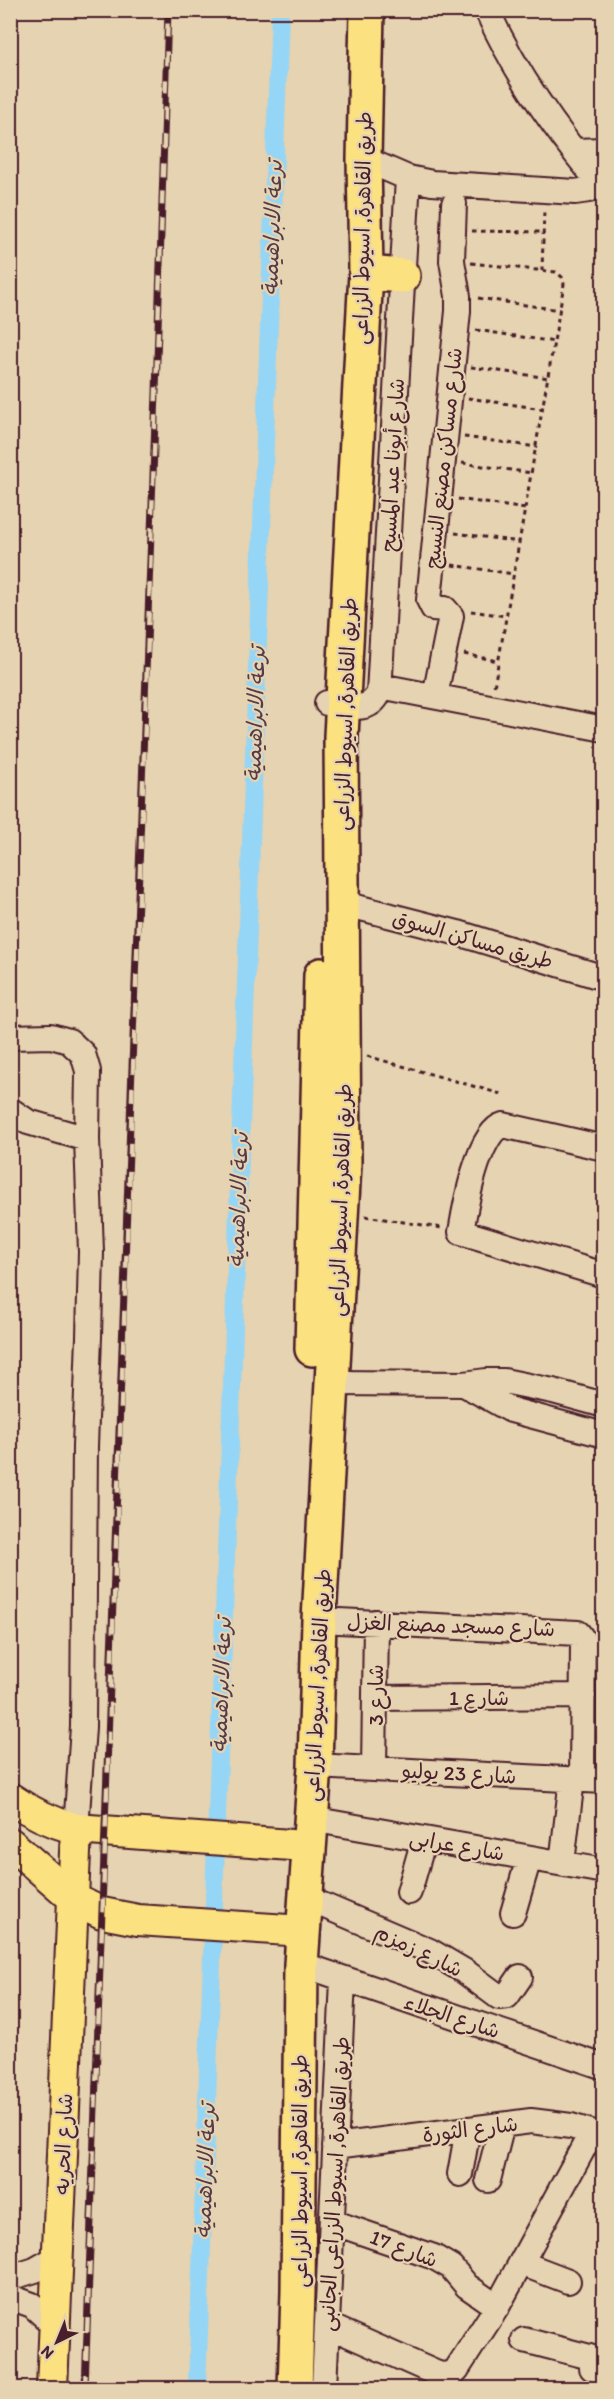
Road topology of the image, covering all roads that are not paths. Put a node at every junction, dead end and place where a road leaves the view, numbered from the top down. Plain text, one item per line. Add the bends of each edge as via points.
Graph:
1 (351, 10) edge
2 (367, 10) edge
3 (487, 10) edge
4 (603, 150) edge
5 (574, 151) junction
6 (364, 159) junction
7 (408, 178) junction
8 (601, 185) edge
9 (454, 204) dead end
10 (366, 273) junction
11 (403, 276) junction
12 (342, 573) junction
13 (380, 686) junction
14 (435, 696) junction
15 (335, 705) junction
16 (603, 729) edge
17 (341, 903) junction
18 (603, 978) edge
19 (10, 1037) edge
20 (10, 1110) edge
21 (87, 1139) junction
22 (603, 1148) edge
23 (603, 1275) edge
24 (332, 1383) junction
25 (464, 1384) junction
26 (603, 1405) edge
27 (603, 1435) edge
28 (319, 1620) junction
29 (376, 1622) junction
30 (583, 1696) junction
31 (375, 1698) junction
32 (315, 1766) junction
33 (374, 1768) junction
34 (586, 1780) edge
35 (10, 1798) edge
36 (311, 1819) junction
37 (76, 1829) junction
38 (424, 1839) junction
39 (10, 1843) edge
40 (291, 1845) junction
41 (529, 1858) junction
42 (562, 1863) junction
43 (603, 1871) edge
44 (409, 1892) dead end
45 (306, 1898) junction
46 (74, 1899) junction
47 (513, 1913) dead end
48 (273, 1929) junction
49 (301, 1964) junction
50 (520, 1977) dead end
51 (343, 1980) junction
52 (603, 2067) edge
53 (502, 2125) junction
54 (468, 2129) junction
55 (598, 2134) edge
56 (335, 2146) junction
57 (460, 2174) dead end
58 (488, 2180) dead end
59 (332, 2222) junction
60 (58, 2257) junction
61 (520, 2263) junction
62 (10, 2278) edge
63 (568, 2281) dead end
64 (10, 2297) edge
65 (497, 2307) junction
66 (327, 2325) junction
67 (55, 2326) junction
68 (524, 2340) dead end
69 (603, 2372) edge
70 (52, 2388) edge
71 (277, 2388) edge
72 (295, 2388) edge
73 (324, 2388) edge

1 - 12 highway, طريق القاهرة, اسيوط الزراعى
2 - 6 highway, طريق القاهرة, اسيوط الزراعى
3 - 5 street via 517,68
4 - 5 street
5 - 8 street
6 - 7 street
6 - 10 highway, طريق القاهرة, اسيوط الزراعى
7 - 8 street via 575,192
7 - 11 street, شارع أبونا عبد المسيح
9 - 14 street, شارع مساكن مصنع النسيج via 452,261 458,296 429,602 451,616
10 - 11 highway
10 - 12 highway, طريق القاهرة, اسيوط الزراعى
11 - 13 street, شارع أبونا عبد المسيح
12 - 15 highway, طريق القاهرة, اسيوط الزراعى
13 - 14 street
13 - 15 street via 371,704 358,708
14 - 16 street
15 - 17 highway, طريق القاهرة, اسيوط الزراعى via 340,736
15 - 40 highway, طريق القاهرة, اسيوط الزراعى
17 - 18 street, طريق مساكن السوق via 458,933
17 - 24 highway, طريق القاهرة, اسيوط الزراعى via 341,1212
19 - 21 street via 51,1036 76,1045 83,1053 88,1071
20 - 21 street via 28,1122
21 - 37 street via 90,1337 85,1446 83,1727
22 - 23 street via 503,1125 496,1127 487,1138 461,1232
24 - 25 street
24 - 28 highway, طريق القاهرة, اسيوط الزراعى
25 - 26 street via 504,1381
25 - 27 street via 511,1410
28 - 29 street, شارع مسجد مصنع الغزل
28 - 32 highway, طريق القاهرة, اسيوط الزراعى
29 - 30 street, شارع مسجد مصنع الغزل via 574,1631 583,1640
29 - 31 street, شارع 3
30 - 31 street, شارع 1
30 - 34 street, شارع مسجد مصنع الغزل
31 - 33 street, شارع 3
32 - 33 street, شارع 23 يوليو
32 - 36 highway, طريق القاهرة, اسيوط الزراعى
33 - 34 street, شارع 23 يوليو
34 - 42 street, شارع مسجد مصنع الغزل
35 - 37 main road via 35,1814
36 - 38 street, شارع عرابى
36 - 45 highway, طريق القاهرة, اسيوط الزراعى
37 - 40 main road
37 - 46 main road, شارع الحريه
38 - 41 street, شارع عرابى
38 - 44 street
39 - 46 main road
40 - 48 highway, طريق القاهرة, اسيوط الزراعى
41 - 42 street, شارع عرابى
41 - 47 street
42 - 43 street, شارع عرابى
45 - 49 highway, طريق القاهرة, اسيوط الزراعى
45 - 50 street, شارع زمزم via 430,1951 500,1997 507,1996
46 - 48 main road via 102,1914 138,1920
46 - 60 main road, شارع الحريه
48 - 71 highway, طريق القاهرة, اسيوط الزراعى via 288,2011
49 - 51 street, شارع الجلاء
49 - 72 highway, طريق القاهرة, اسيوط الزراعى
51 - 52 street, شارع الجلاء
51 - 56 street, طريق القاهرة, اسيوط الزراعى الجانبى
53 - 54 street, شارع الثورة
53 - 55 street, شارع الثورة via 550,2122
53 - 58 street
54 - 56 street, شارع الثورة
54 - 57 street
55 - 61 street
56 - 59 street, طريق القاهرة, اسيوط الزراعى الجانبى
59 - 65 street, شارع 17 via 434,2257
59 - 66 street, طريق القاهرة, اسيوط الزراعى الجانبى
60 - 62 street
60 - 67 main road, شارع الحريه
61 - 63 street
61 - 65 street
64 - 67 street via 32,2305
65 - 66 street via 458,2369 448,2376
66 - 73 street, طريق القاهرة, اسيوط الزراعى الجانبى
67 - 70 main road, شارع الحريه
68 - 69 street via 590,2357 592,2368

